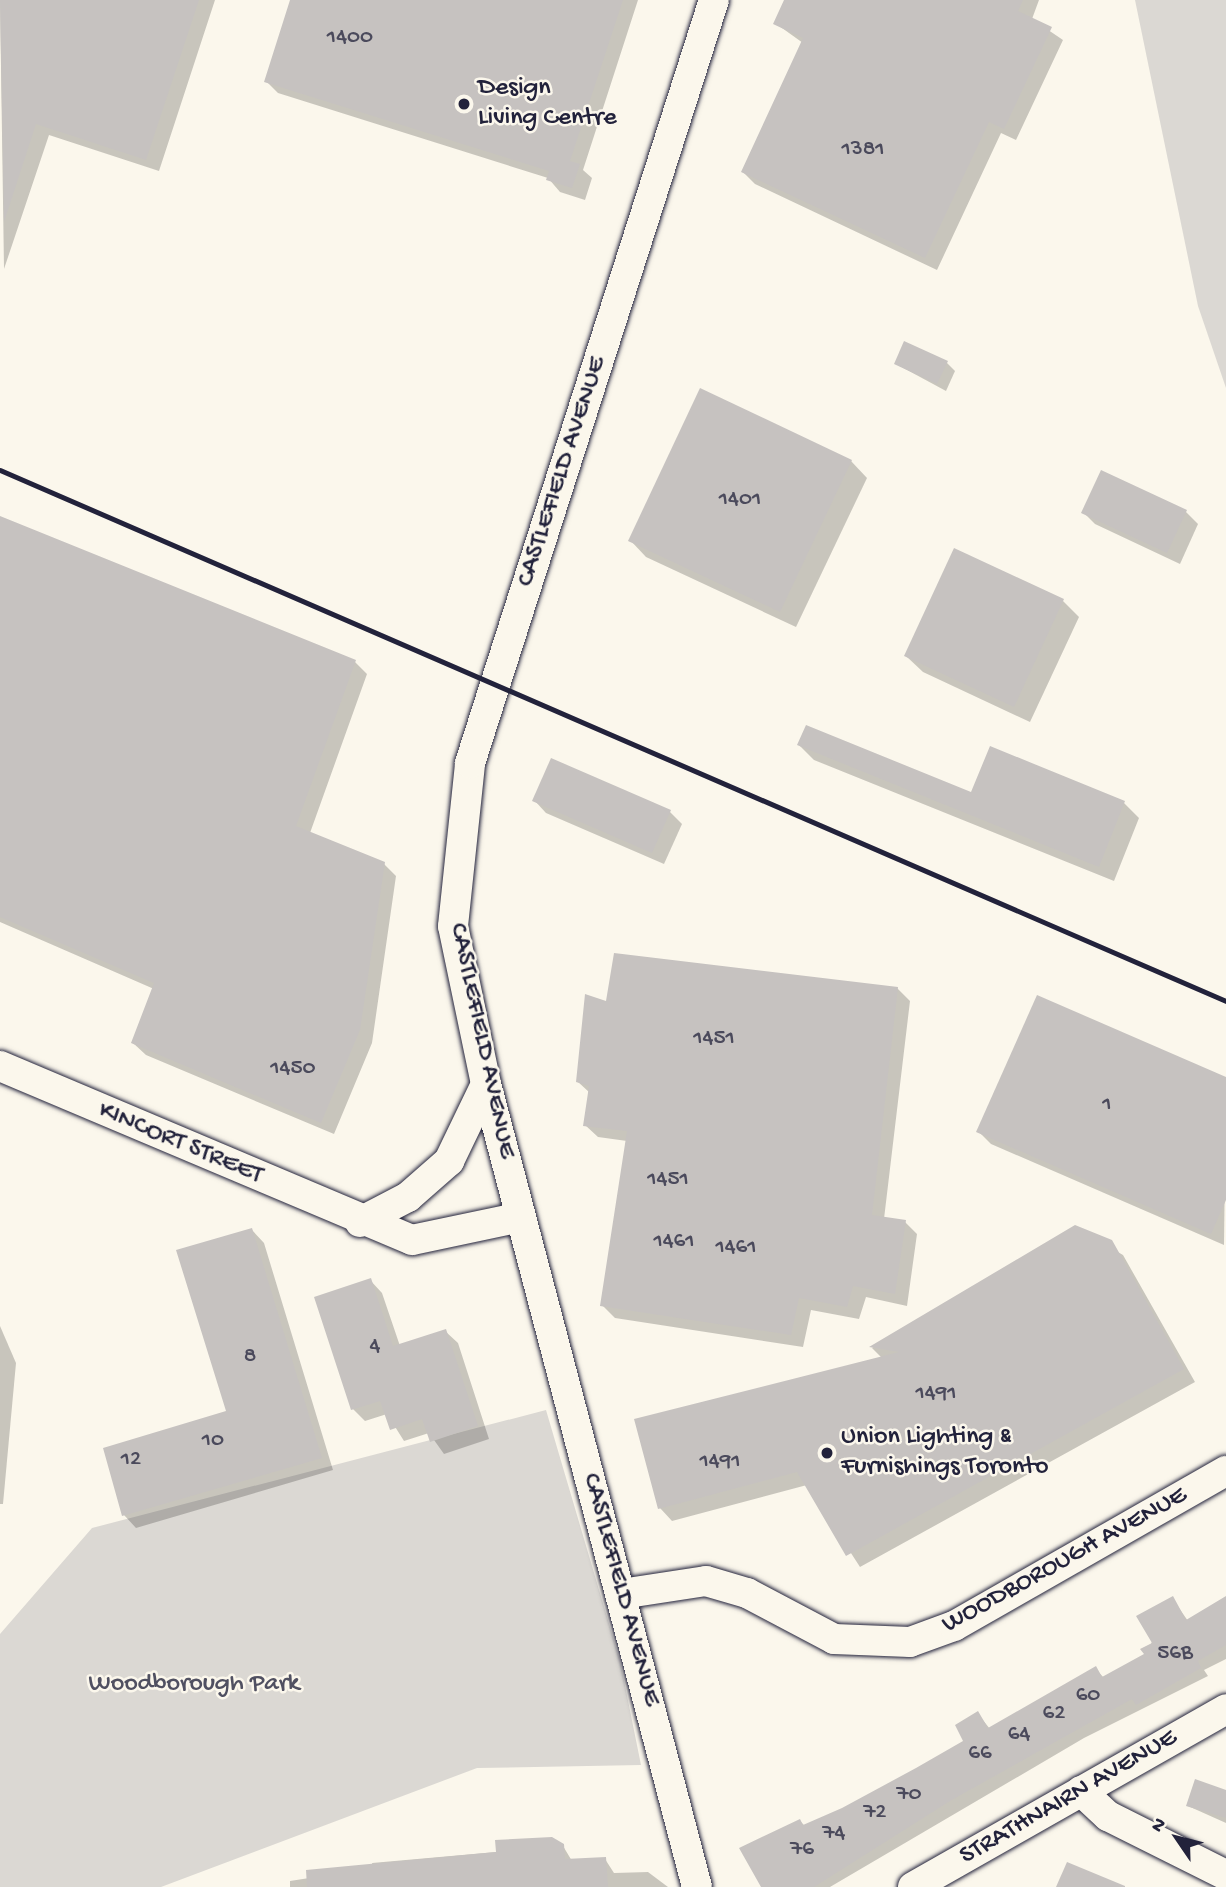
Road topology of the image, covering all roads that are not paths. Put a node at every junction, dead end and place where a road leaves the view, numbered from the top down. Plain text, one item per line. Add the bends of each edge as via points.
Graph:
1 (714, 0) edge
2 (0, 1066) edge
3 (486, 1084) junction
4 (521, 1217) junction
5 (360, 1222) junction
6 (1226, 1471) edge
7 (621, 1594) junction
8 (1226, 1709) edge
9 (1081, 1791) junction
10 (1226, 1875) edge
11 (697, 1887) edge
12 (913, 1887) edge

1 - 3 street, CASTLEFIELD AVENUE via 470,763 453,926
2 - 5 street, KINCORT STREET
3 - 4 street, CASTLEFIELD AVENUE
3 - 5 street via 449,1161 408,1197
4 - 5 street, KINCORT STREET via 412,1241
4 - 7 street, CASTLEFIELD AVENUE
6 - 7 street, WOODBOROUGH AVENUE via 954,1626 909,1642 834,1639 747,1594 706,1581
7 - 11 street, CASTLEFIELD AVENUE
8 - 9 street, STRATHNAIRN AVENUE
9 - 10 street via 1108,1816
9 - 12 street, STRATHNAIRN AVENUE

